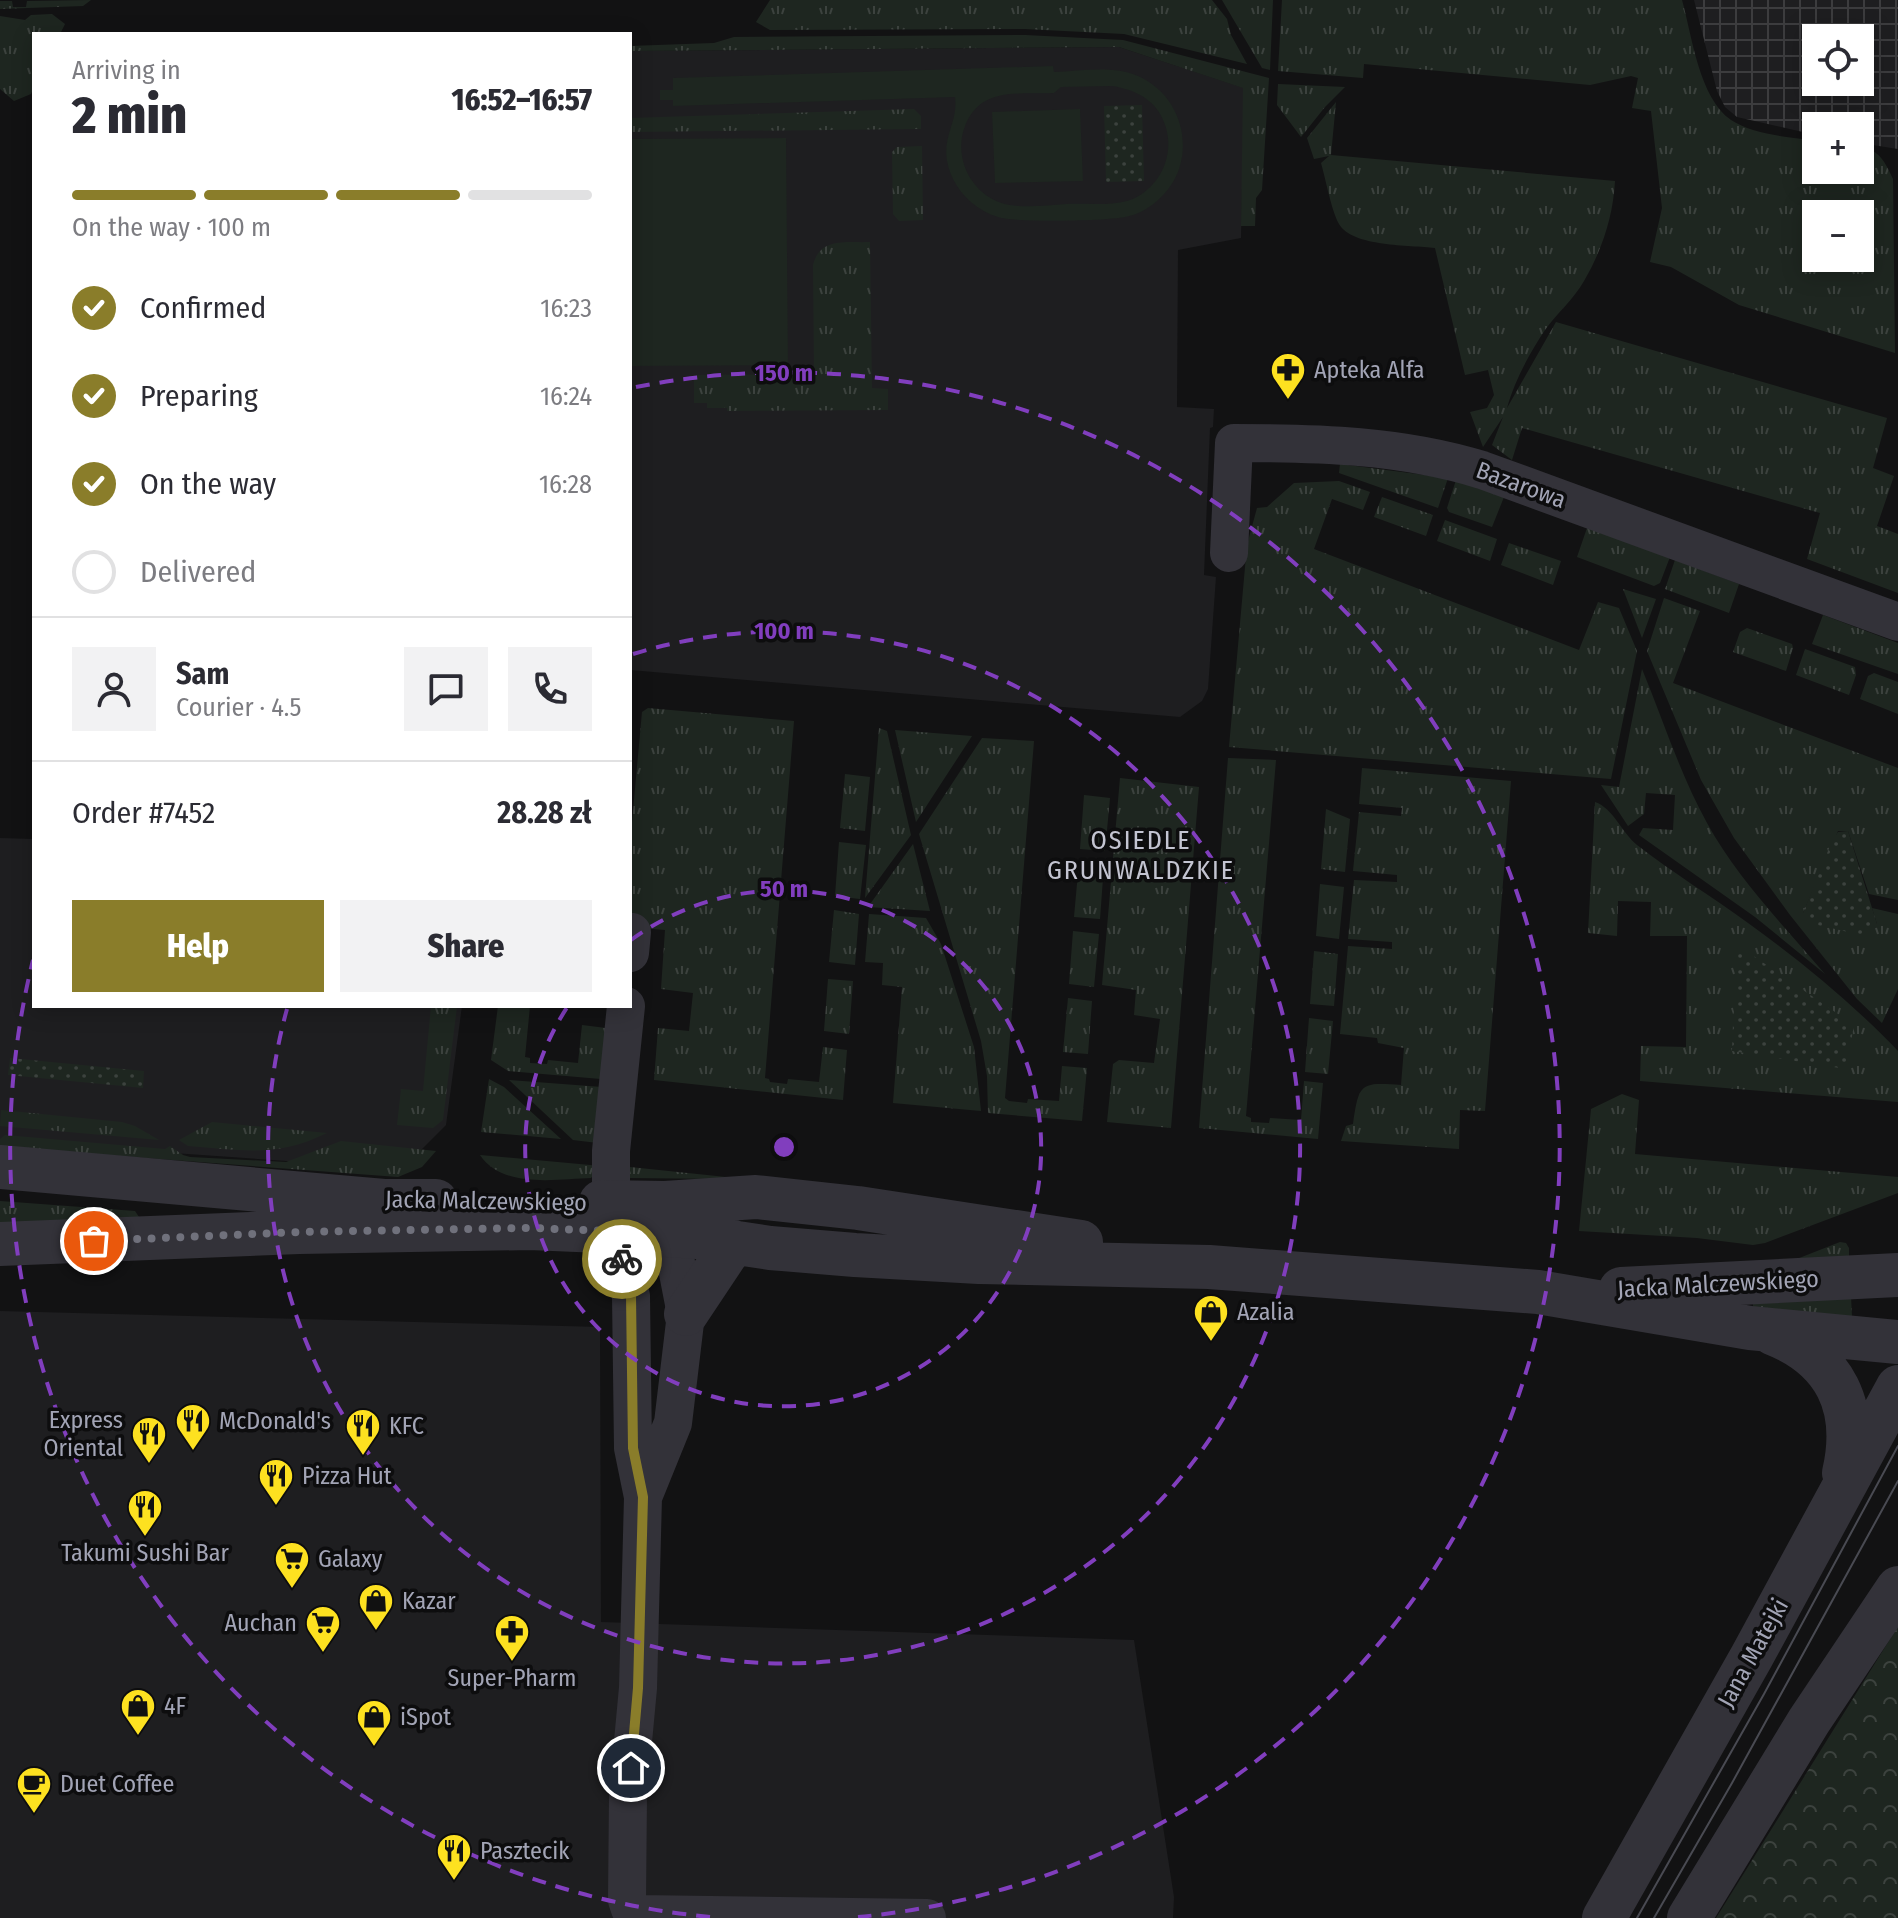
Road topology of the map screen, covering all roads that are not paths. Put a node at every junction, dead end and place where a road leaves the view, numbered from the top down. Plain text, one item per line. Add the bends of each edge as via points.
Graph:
1 (1229, 553) dead end
2 (1898, 622) edge
3 (626, 1008) edge
4 (0, 1167) edge
5 (612, 1217) junction
6 (668, 1219) junction
7 (734, 1242) junction
8 (0, 1244) edge
9 (1209, 1267) junction
10 (1898, 1275) edge
11 (1538, 1292) junction
12 (686, 1314) junction
13 (1750, 1328) junction
14 (1898, 1342) edge
15 (1898, 1387) edge
16 (643, 1497) junction
17 (1835, 1500) junction
18 (1898, 1588) edge
19 (927, 1918) edge
20 (1604, 1918) edge
21 (1689, 1918) edge

1 - 2 street, Bazarowa via 1234,443 1382,449 1440,457 1482,470
3 - 5 street via 611,1151
4 - 5 street, Jacka Malczewskiego
5 - 6 street, Jacka Malczewskiego
5 - 8 street, Jacka Malczewskiego via 530,1228
5 - 16 street via 631,1296 633,1448
6 - 7 street, Jacka Malczewskiego
6 - 9 street, Jacka Malczewskiego via 756,1197 1083,1242
6 - 12 street
7 - 9 street, Jacka Malczewskiego via 979,1262
7 - 12 street
9 - 11 street, Jacka Malczewskiego
10 - 11 street, Jacka Malczewskiego
11 - 13 street, Jacka Malczewskiego
12 - 16 street via 673,1423
13 - 14 street, Jacka Malczewskiego
13 - 17 street, Jacka Malczewskiego via 1797,1345 1839,1386 1848,1419 1848,1447
15 - 17 street, Jana Matejki
16 - 19 street via 638,1688 628,1795 630,1909 638,1914
17 - 20 street, Jana Matejki
18 - 21 street via 1809,1721

